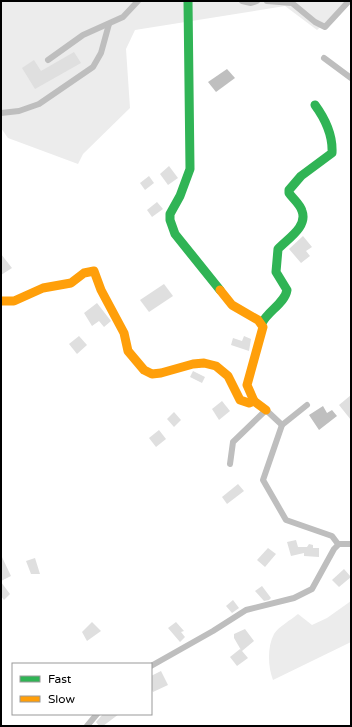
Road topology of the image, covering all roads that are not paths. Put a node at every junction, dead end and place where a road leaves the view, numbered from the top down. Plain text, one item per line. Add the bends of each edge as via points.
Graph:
1 (138, 1) edge
2 (188, 1) edge
3 (242, 1) edge
4 (257, 1) edge
5 (267, 1) edge
6 (349, 1) edge
7 (109, 24) junction
8 (324, 58) dead end
9 (48, 60) dead end
10 (351, 78) edge
11 (315, 105) dead end
12 (1, 113) edge
13 (1, 302) edge
14 (262, 323) junction
15 (254, 402) junction
16 (307, 405) dead end
17 (266, 410) junction
18 (282, 425) junction
19 (230, 464) dead end
20 (338, 544) junction
21 (351, 544) edge
22 (152, 665) edge
23 (96, 715) edge
24 (87, 726) edge

1 - 7 street via 123,17
2 - 14 street via 190,169 170,214 170,220 175,234 232,305
3 - 4 street
5 - 6 street via 292,3 325,27
7 - 9 street via 83,35
7 - 12 street via 101,53 93,66 39,104 19,112
8 - 10 street
11 - 14 street via 330,132 332,153 301,176 290,190 289,193 303,212 303,220 278,249 276,272 287,290 286,296 266,315
13 - 15 street via 14,301 43,288 71,283 84,273 94,271 107,302 124,332 127,349 145,370 152,374 160,374 198,363 212,365 227,374 240,400
14 - 15 street via 247,385
15 - 17 street
16 - 18 street
17 - 18 street
17 - 19 street via 233,442
18 - 20 street via 262,480 286,520 332,536
20 - 21 street
20 - 22 street via 312,589 294,598 246,610
23 - 24 street

